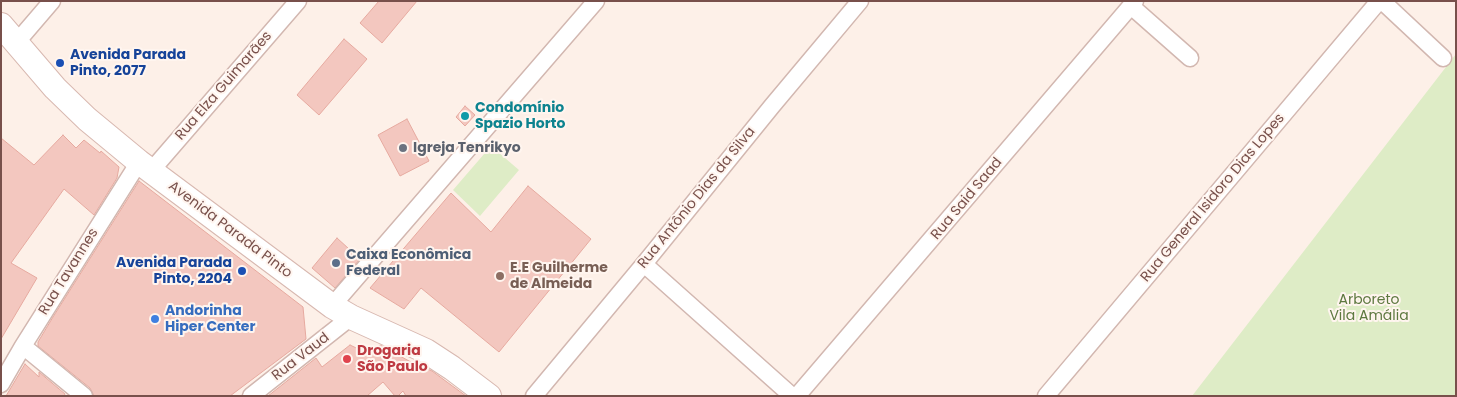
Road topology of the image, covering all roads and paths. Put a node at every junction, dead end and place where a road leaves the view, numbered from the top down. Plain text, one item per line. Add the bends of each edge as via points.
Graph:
1 (52, 1) edge
2 (298, 1) edge
3 (596, 1) edge
4 (860, 1) edge
5 (1381, 1) edge
6 (1133, 4) edge
7 (8, 34) edge
8 (1190, 58) dead end
9 (1443, 58) dead end
10 (145, 167) junction
11 (644, 264) junction
12 (341, 312) junction
13 (23, 346) junction
14 (1, 384) edge
15 (84, 396) edge
16 (251, 396) edge
17 (489, 396) edge
18 (534, 396) edge
19 (792, 396) edge
20 (798, 396) edge
21 (1046, 396) edge

1 - 7 street
2 - 10 street, Rua Elza Guimarães
3 - 12 street, Rua Vaud
4 - 11 street, Rua Antônio Dias da Silva
5 - 9 street
5 - 21 street, Rua General Isidoro Dias Lopes
6 - 8 street
6 - 20 street, Rua Said Saad
7 - 10 main road, Avenida Parada Pinto via 80,113
10 - 12 main road, Avenida Parada Pinto
10 - 13 street, Rua Tavannes
11 - 18 street, Rua Antônio Dias da Silva
11 - 19 street
12 - 16 street, Rua Vaud
12 - 17 main road, Avenida Parada Pinto via 426,351
13 - 14 street, Rua Tavannes
13 - 15 street

